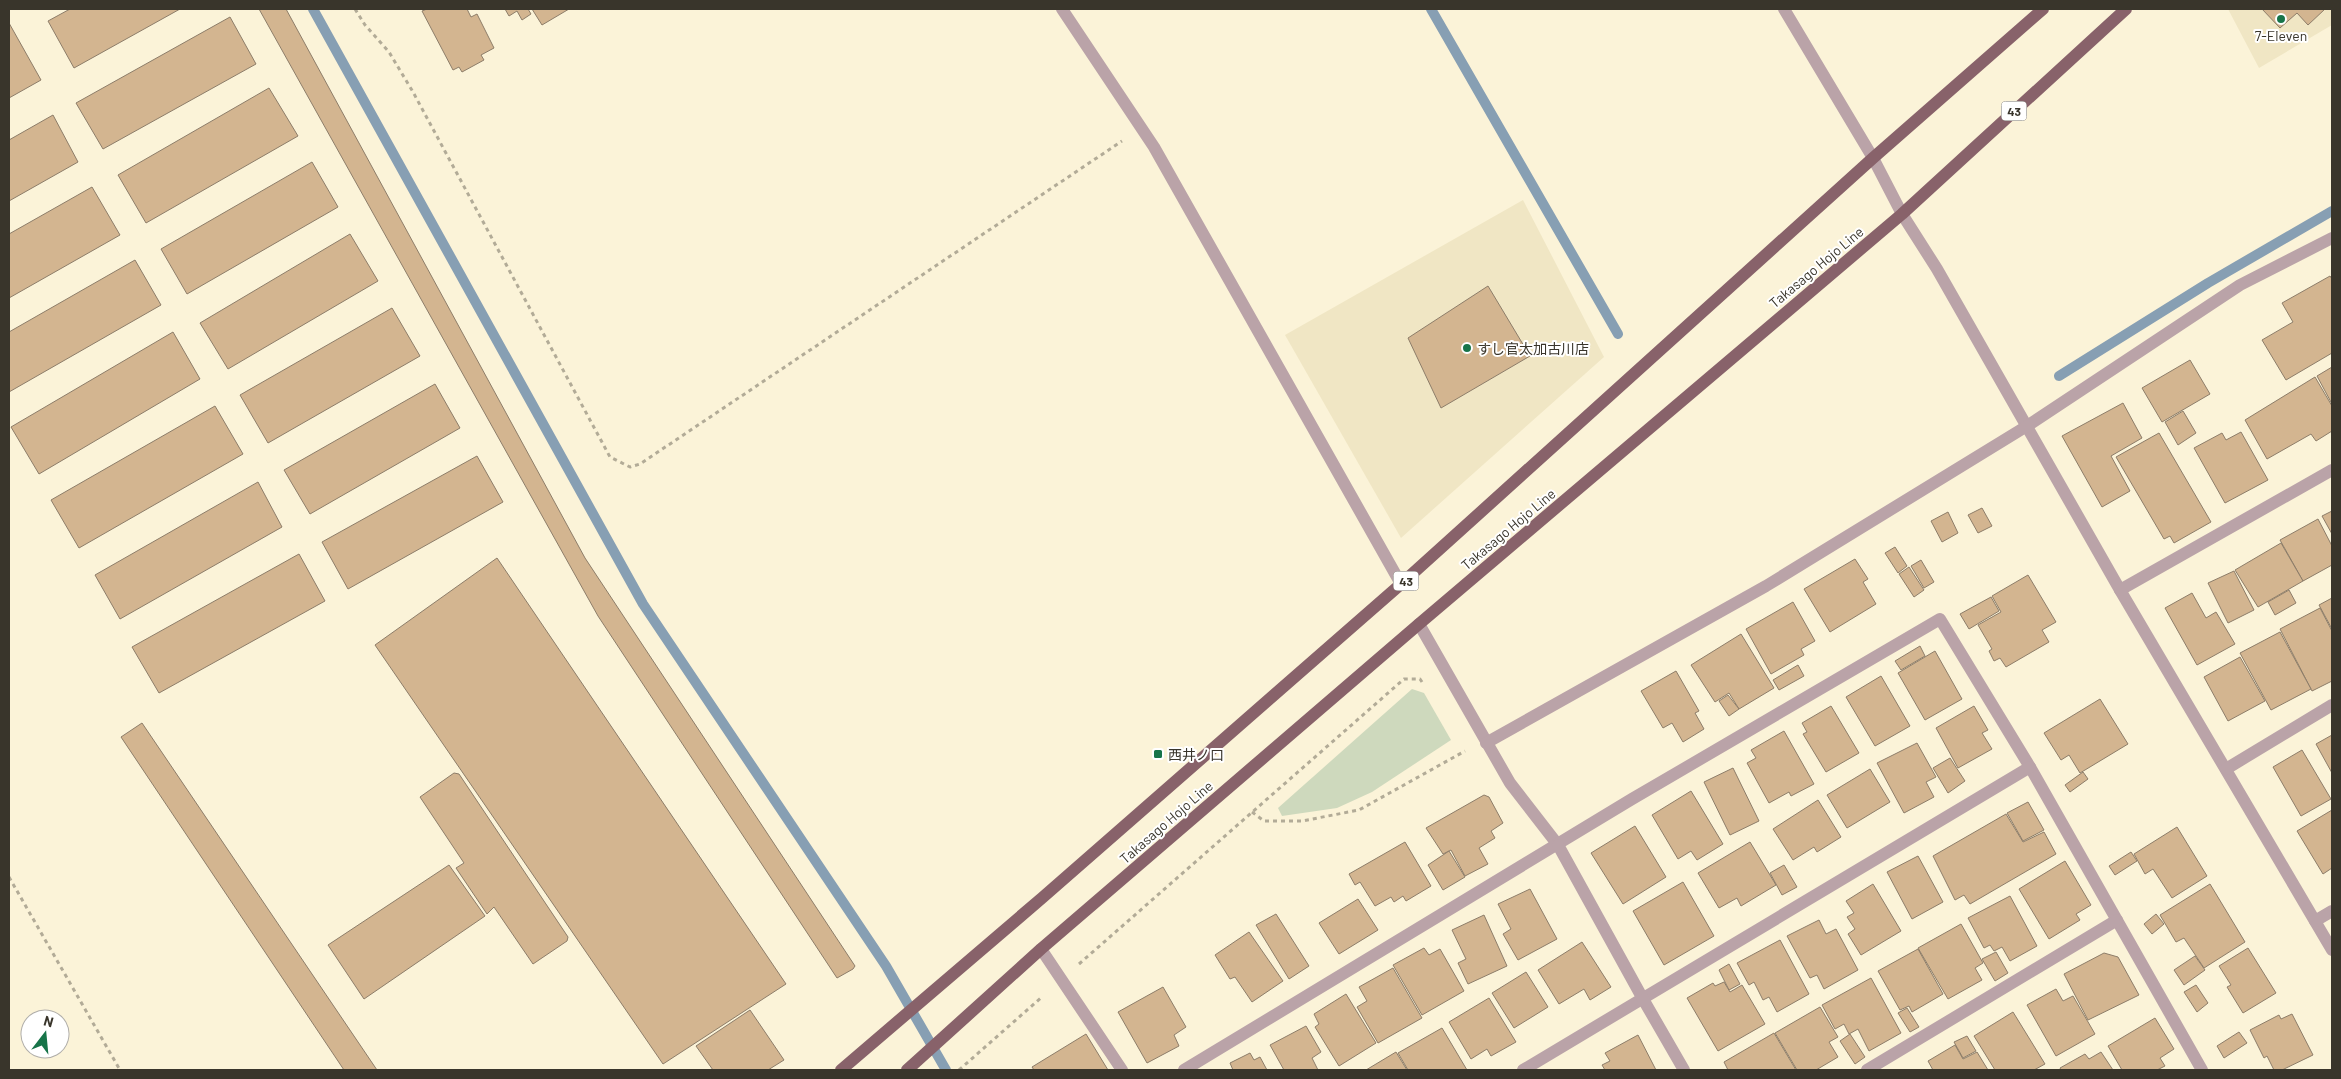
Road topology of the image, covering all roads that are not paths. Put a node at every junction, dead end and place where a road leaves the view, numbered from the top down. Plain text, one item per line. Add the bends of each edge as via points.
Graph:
1 (1062, 9) edge
2 (1784, 9) edge
3 (2043, 9) edge
4 (2126, 9) edge
5 (1873, 158) junction
6 (1902, 214) junction
7 (2332, 238) edge
8 (2027, 426) junction
9 (2332, 470) edge
10 (1401, 584) junction
11 (2120, 590) junction
12 (1419, 624) junction
13 (2332, 705) edge
14 (1486, 744) junction
15 (2030, 767) junction
16 (2226, 769) junction
17 (1558, 845) junction
18 (2332, 911) edge
19 (2117, 920) junction
20 (2315, 920) junction
21 (1041, 949) junction
22 (2332, 950) edge
23 (1642, 999) junction
24 (911, 1067) edge
25 (841, 1070) edge
26 (1122, 1070) edge
27 (1184, 1070) edge
28 (1523, 1070) edge
29 (1684, 1070) edge
30 (1867, 1070) edge
31 (2202, 1070) edge

1 - 10 street via 1141,128
2 - 5 street
3 - 5 main road, Takasago Hojo Line / 43
4 - 6 main road, Takasago Hojo Line / 43
5 - 6 street
5 - 10 main road, Takasago Hojo Line / 43
6 - 8 street
6 - 12 main road, Takasago Hojo Line / 43
7 - 8 street via 2240,285
8 - 11 street
8 - 14 street via 1766,586
9 - 11 street
10 - 25 main road, Takasago Hojo Line / 43
11 - 16 street
12 - 14 street
12 - 21 main road, Takasago Hojo Line / 43
13 - 16 street
14 - 17 street via 1510,783
15 - 17 street via 1940,619
15 - 19 street
15 - 23 street
16 - 20 street
17 - 23 street
17 - 27 street
18 - 20 street
19 - 30 street
19 - 31 street
20 - 22 street
21 - 24 main road, Takasago Hojo Line / 43
21 - 26 street
23 - 28 street
23 - 29 street

